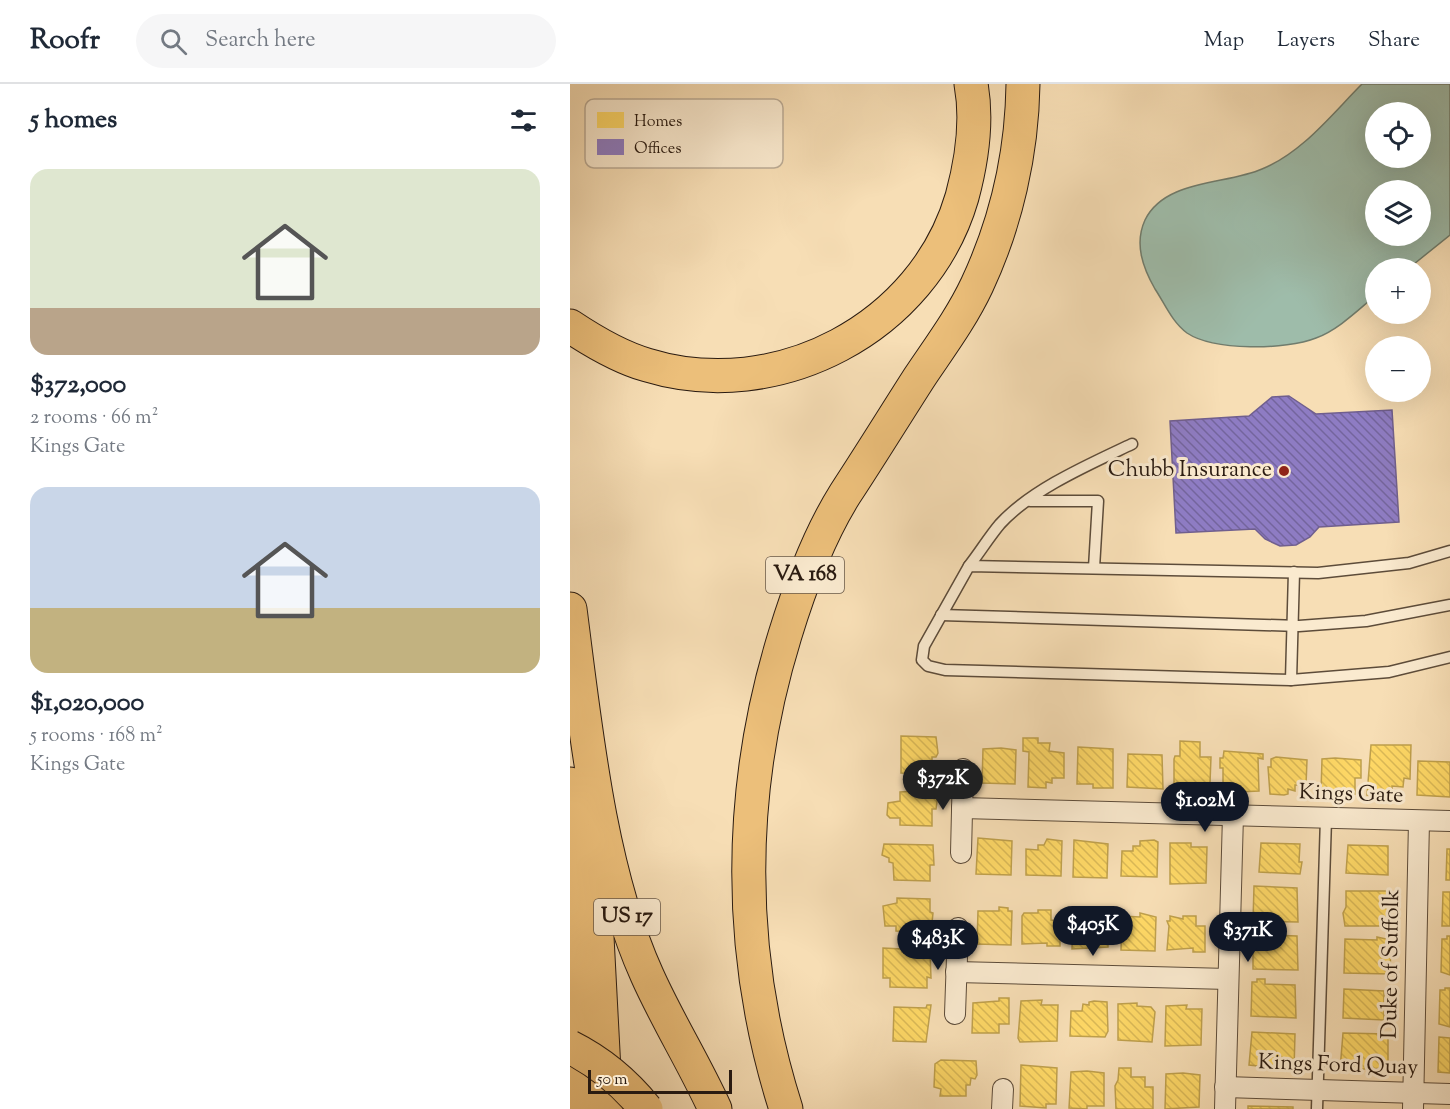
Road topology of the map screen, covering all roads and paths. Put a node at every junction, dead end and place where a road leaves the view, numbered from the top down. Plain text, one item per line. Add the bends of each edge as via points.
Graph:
1 (971, 84) edge
2 (1023, 84) edge
3 (570, 326) edge
4 (1132, 444) dead end
5 (1030, 501) junction
6 (1450, 551) edge
7 (969, 566) junction
8 (1094, 568) junction
9 (1294, 572) junction
10 (1450, 605) edge
11 (570, 609) edge
12 (941, 615) junction
13 (1292, 625) junction
14 (1450, 657) edge
15 (1291, 680) junction
16 (583, 710) junction
17 (963, 769) dead end
18 (570, 784) edge
19 (962, 807) junction
20 (1233, 815) junction
21 (1326, 818) junction
22 (1419, 821) junction
23 (1450, 821) edge
24 (961, 853) dead end
25 (958, 928) dead end
26 (956, 972) junction
27 (1228, 980) junction
28 (955, 1014) dead end
29 (570, 1047) edge
30 (1225, 1088) junction
31 (1003, 1089) dead end
32 (1450, 1094) edge
33 (1317, 1099) edge
34 (1413, 1101) edge
35 (574, 1109) edge
36 (606, 1109) edge
37 (646, 1109) edge
38 (715, 1109) edge
39 (786, 1109) edge
40 (1002, 1109) edge
41 (1225, 1109) edge

1 - 3 highway via 972,152 957,214 927,270 906,295 880,320 851,339 791,366 718,376 647,365 619,355
2 - 39 highway, VA 168 via 1017,157 987,262 950,333 845,495 809,565 762,718 748,823 748,896 756,983 770,1056
4 - 5 lane via 1063,478
5 - 7 lane via 1002,523
5 - 8 lane via 1098,501
6 - 9 lane via 1363,570
7 - 8 lane
7 - 12 lane
8 - 9 lane
9 - 13 lane
10 - 13 lane via 1366,621
11 - 16 highway, US 17
12 - 13 lane
12 - 15 lane via 924,646 922,660 928,666 945,670
13 - 15 lane
14 - 15 lane via 1389,672
16 - 36 highway
16 - 38 highway, US 17 via 602,820 627,919 646,974
17 - 19 street
18 - 35 highway
19 - 20 street, Kings Gate
19 - 24 street
20 - 21 street, Kings Gate
20 - 27 street
21 - 22 street, Kings Gate
21 - 33 lane
22 - 23 street, Kings Gate
22 - 34 street, Duke of Suffolk
25 - 26 street
26 - 27 street
26 - 28 street
27 - 30 street
29 - 37 highway, bridge via 601,1065 629,1088
30 - 33 street, Kings Ford Quay
30 - 41 street
31 - 40 street
32 - 34 street, Kings Ford Quay
33 - 34 street, Kings Ford Quay

